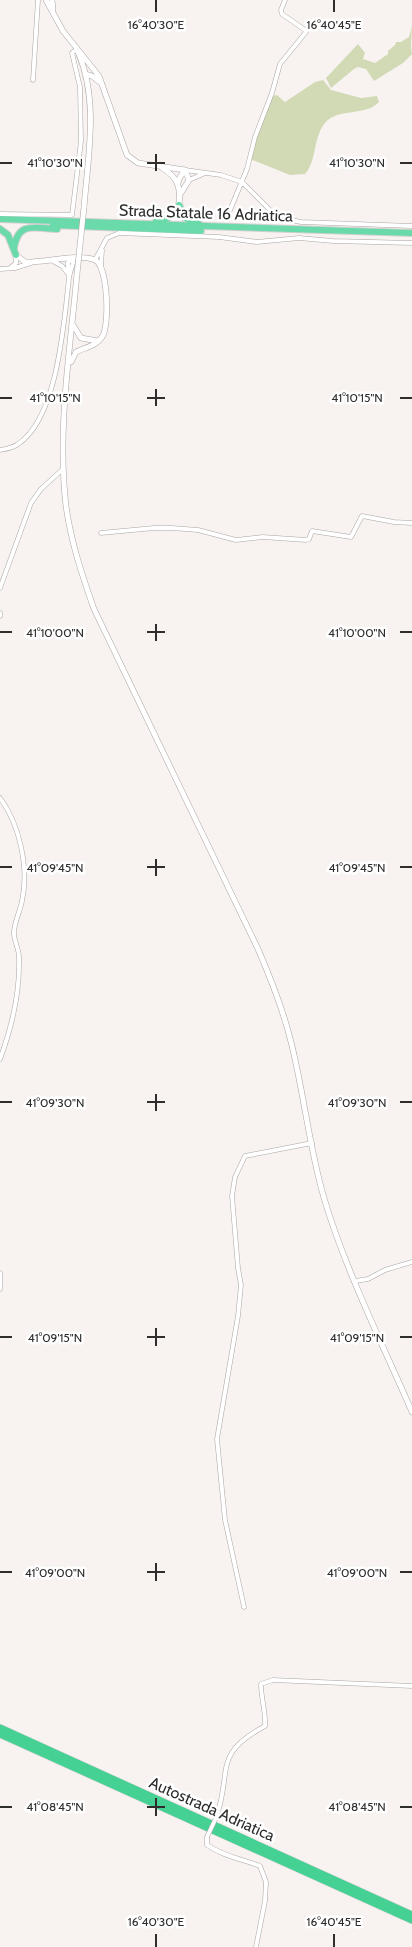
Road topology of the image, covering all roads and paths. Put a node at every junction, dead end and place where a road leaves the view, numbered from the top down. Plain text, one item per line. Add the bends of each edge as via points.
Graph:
1 (46, 0) edge
2 (52, 0) edge
3 (285, 0) edge
4 (37, 1) edge
5 (53, 12) junction
6 (77, 49) junction
7 (96, 71) junction
8 (85, 74) junction
9 (96, 78) junction
10 (33, 80) dead end
11 (102, 83) junction
12 (87, 86) junction
13 (160, 167) junction
14 (186, 170) junction
15 (210, 174) junction
16 (189, 180) junction
17 (242, 182) junction
18 (178, 183) junction
19 (180, 194) junction
20 (179, 205) junction
21 (0, 214) edge
22 (228, 215) dead end
23 (0, 219) edge
24 (110, 223) junction
25 (0, 224) edge
26 (70, 226) junction
27 (412, 226) edge
28 (215, 227) junction
29 (0, 229) edge
30 (258, 230) junction
31 (412, 233) edge
32 (412, 237) edge
33 (412, 242) edge
34 (102, 247) junction
35 (15, 252) junction
36 (74, 259) junction
37 (51, 260) junction
38 (95, 260) junction
39 (33, 263) junction
40 (101, 265) junction
41 (9, 268) junction
42 (0, 269) edge
43 (69, 274) junction
44 (72, 325) junction
45 (81, 338) junction
46 (98, 341) junction
47 (71, 342) junction
48 (83, 348) junction
49 (68, 369) junction
50 (0, 450) edge
51 (63, 469) junction
52 (412, 523) edge
53 (101, 533) dead end
54 (0, 588) edge
55 (0, 798) edge
56 (0, 1059) edge
57 (312, 1143) junction
58 (412, 1262) edge
59 (0, 1273) edge
60 (356, 1281) junction
61 (0, 1289) edge
62 (412, 1412) edge
63 (244, 1607) dead end
64 (412, 1686) edge
65 (0, 1728) edge
66 (0, 1734) edge
67 (412, 1915) edge
68 (412, 1920) edge
69 (256, 1947) edge

1 - 4 street
1 - 5 main road
2 - 5 main road
3 - 17 street via 282,14 306,32 280,64
4 - 10 street
5 - 6 main road
6 - 7 main road
6 - 8 main road
6 - 21 street via 72,57 80,87 81,141 72,215
7 - 8 main road
7 - 11 main road
8 - 9 main road
8 - 12 main road
9 - 11 main road
9 - 12 main road
11 - 13 main road via 127,155 138,163
12 - 44 main road, bridge via 89,147
13 - 14 main road
13 - 18 main road via 173,175
14 - 15 street
14 - 16 main road
14 - 18 main road
15 - 16 street
15 - 17 street
16 - 19 main road
17 - 22 street
17 - 27 street via 274,214 286,219
18 - 19 main road
19 - 20 main road
20 - 24 highway via 174,214 164,220
20 - 28 highway via 189,221
23 - 24 highway, Strada Statale 16 Adriatica
24 - 28 highway, Strada Statale 16 Adriatica
25 - 26 highway, Strada Statale 16 Adriatica
26 - 30 highway, Strada Statale 16 Adriatica
26 - 35 highway via 23,229 17,236
28 - 30 highway, Strada Statale 16 Adriatica
29 - 35 highway via 8,236
30 - 31 highway, Strada Statale 16 Adriatica
30 - 32 highway, Strada Statale 16 Adriatica
33 - 34 street via 299,238 257,242 219,237 119,233 107,238
34 - 38 street
34 - 40 street
35 - 39 main road via 25,262
35 - 41 street via 16,263
36 - 37 main road
36 - 38 main road
36 - 43 street
37 - 39 main road
37 - 43 street
38 - 40 main road
39 - 41 street
40 - 46 main road via 105,277 106,323 104,334
41 - 42 street
43 - 50 street via 66,312 51,391 34,428 17,445
44 - 45 main road
44 - 47 main road
45 - 46 main road
45 - 47 main road
46 - 48 main road
47 - 48 main road
47 - 49 main road
48 - 49 main road via 76,352
49 - 51 main road
51 - 54 street via 31,503
51 - 57 main road via 71,533 94,609 278,995 292,1042
52 - 53 street via 362,516 351,537 312,531 306,540 262,537 236,540 198,530 172,528
55 - 56 street via 16,831 24,877 14,933 19,959 15,1013
57 - 60 main road via 329,1216
57 - 63 street via 245,1156 236,1173 233,1190 232,1208 241,1285 217,1439 225,1520
58 - 60 street
59 - 61 street
60 - 62 main road
64 - 69 street, bridge via 273,1680 261,1684 265,1726 235,1746 226,1763 222,1801 207,1837 207,1845 214,1850 260,1866 266,1882
65 - 67 highway, Autostrada Adriatica
66 - 68 highway, Autostrada Adriatica

